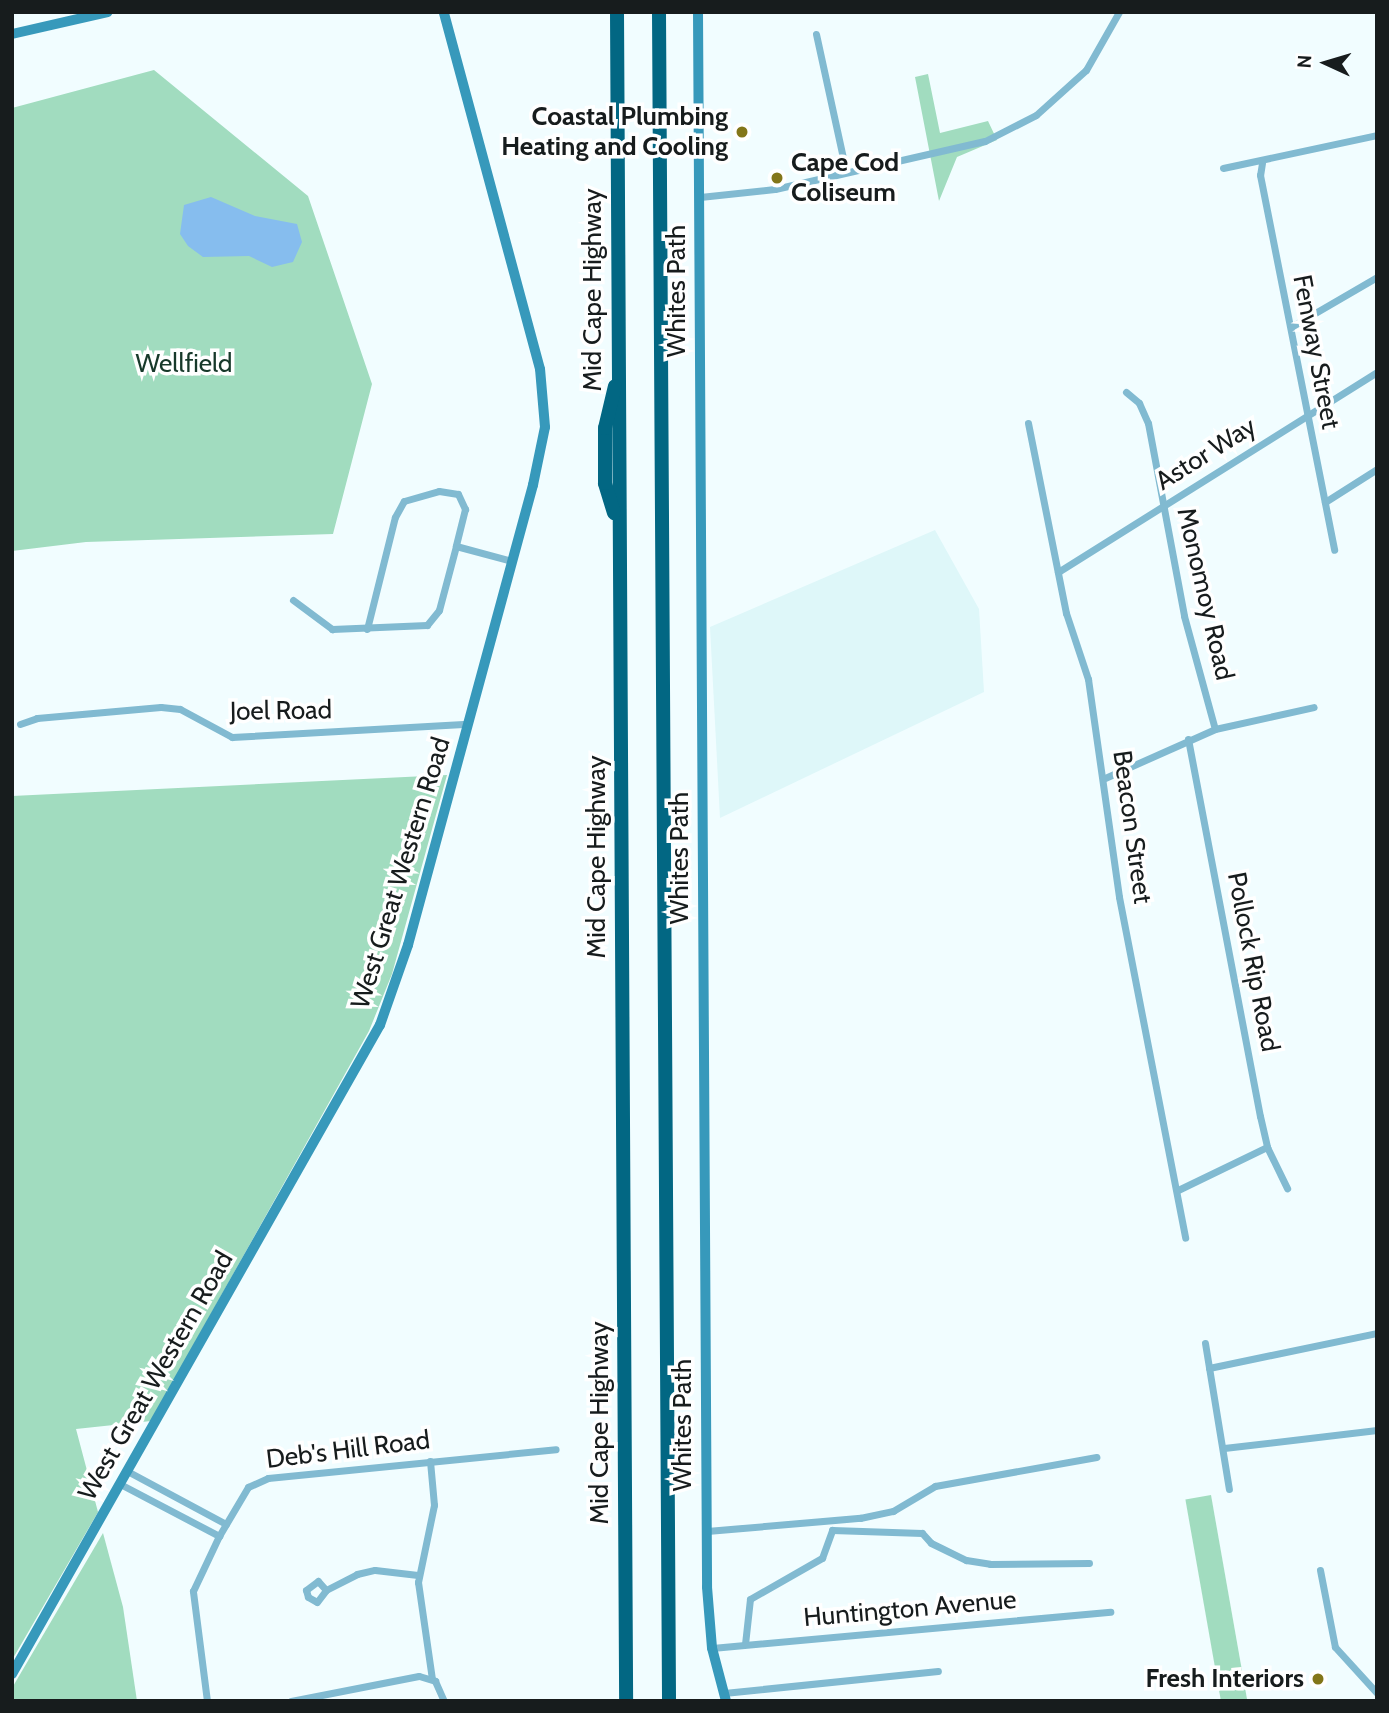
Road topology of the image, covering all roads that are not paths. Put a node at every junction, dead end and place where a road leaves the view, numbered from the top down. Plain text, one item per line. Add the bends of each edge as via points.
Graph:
1 (108, 12) edge
2 (444, 12) edge
3 (617, 12) edge
4 (659, 12) edge
5 (698, 12) edge
6 (1119, 12) edge
7 (12, 34) edge
8 (816, 34) dead end
9 (1377, 135) edge
10 (1262, 163) junction
11 (1223, 168) dead end
12 (846, 172) junction
13 (700, 197) junction
14 (1377, 277) edge
15 (1291, 327) junction
16 (1377, 372) edge
17 (1126, 392) dead end
18 (1307, 415) junction
19 (1028, 423) dead end
20 (1377, 469) edge
21 (1325, 502) junction
22 (1162, 506) junction
23 (456, 546) junction
24 (1334, 550) dead end
25 (512, 561) junction
26 (1058, 572) junction
27 (293, 600) dead end
28 (367, 629) junction
29 (1314, 707) dead end
30 (20, 724) dead end
31 (468, 724) junction
32 (1215, 729) junction
33 (1188, 739) junction
34 (1105, 778) junction
35 (1267, 1147) junction
36 (1287, 1188) dead end
37 (1178, 1191) junction
38 (1185, 1238) dead end
39 (1377, 1333) edge
40 (1205, 1343) dead end
41 (1209, 1368) junction
42 (1377, 1430) edge
43 (556, 1448) dead end
44 (1224, 1448) junction
45 (1096, 1457) dead end
46 (430, 1461) junction
47 (129, 1472) junction
48 (121, 1485) junction
49 (1229, 1489) dead end
50 (226, 1524) junction
51 (707, 1531) junction
52 (219, 1535) junction
53 (1089, 1563) dead end
54 (1321, 1570) dead end
55 (418, 1575) junction
56 (326, 1590) dead end
57 (1110, 1612) dead end
58 (745, 1644) junction
59 (712, 1648) junction
60 (938, 1671) dead end
61 (12, 1674) edge
62 (432, 1679) junction
63 (1377, 1692) edge
64 (725, 1697) edge
65 (207, 1701) edge
66 (291, 1701) edge
67 (444, 1701) edge
68 (626, 1701) edge
69 (669, 1701) edge

1 - 7 street
2 - 25 street, West Great Western Road via 532,334 544,395 543,441
3 - 68 highway, Mid Cape Highway via 617,382 607,402 605,428 606,484 617,520
4 - 69 highway
5 - 13 street, Whites Path
6 - 12 street via 1086,70 1036,115 985,141
8 - 12 street
9 - 10 street
10 - 11 street
10 - 15 street, Fenway Street via 1260,175
12 - 13 street via 734,197
13 - 51 street, Whites Path
14 - 15 street
15 - 18 street, Fenway Street
16 - 18 street, Astor Way
17 - 22 street, Monomoy Road via 1139,403 1148,423
18 - 21 street, Fenway Street
18 - 22 street, Astor Way
19 - 26 street, Beacon Street
20 - 21 street
21 - 24 street, Fenway Street
22 - 26 street, Astor Way
22 - 32 street, Monomoy Road via 1184,616
23 - 25 street
23 - 28 street via 439,610 431,623
23 - 28 street via 465,509 458,494 439,491 404,501 395,517
25 - 31 street, West Great Western Road
26 - 34 street, Beacon Street via 1088,679
27 - 28 street via 332,629
29 - 32 street
30 - 31 street, Joel Road via 37,718 161,707 180,709 232,737
31 - 47 street, West Great Western Road via 406,954 380,1025
32 - 33 street
33 - 34 street
33 - 35 street, Pollock Rip Road
34 - 37 street, Beacon Street via 1115,873
35 - 36 street, Pollock Rip Road
35 - 37 street
37 - 38 street, Beacon Street
39 - 41 street
40 - 41 street
41 - 44 street
42 - 44 street
43 - 46 street, Deb's Hill Road
44 - 49 street
45 - 51 street via 935,1486 893,1511 860,1518
46 - 50 street, Deb's Hill Road via 261,1480 243,1493
46 - 55 street via 434,1505
47 - 48 street, West Great Western Road
47 - 50 street
48 - 52 street
48 - 61 street, West Great Western Road
50 - 52 street, Deb's Hill Road
51 - 59 street, Whites Path
52 - 65 street, Deb's Hill Road via 192,1599
53 - 58 street via 990,1564 966,1560 931,1543 922,1533 832,1530 822,1558 750,1600
54 - 63 street via 1335,1647
55 - 56 street via 370,1571
55 - 62 street
57 - 58 street, Huntington Avenue
58 - 59 street, Huntington Avenue
59 - 64 street, Whites Path
60 - 64 street
62 - 66 street via 419,1676
62 - 67 street

